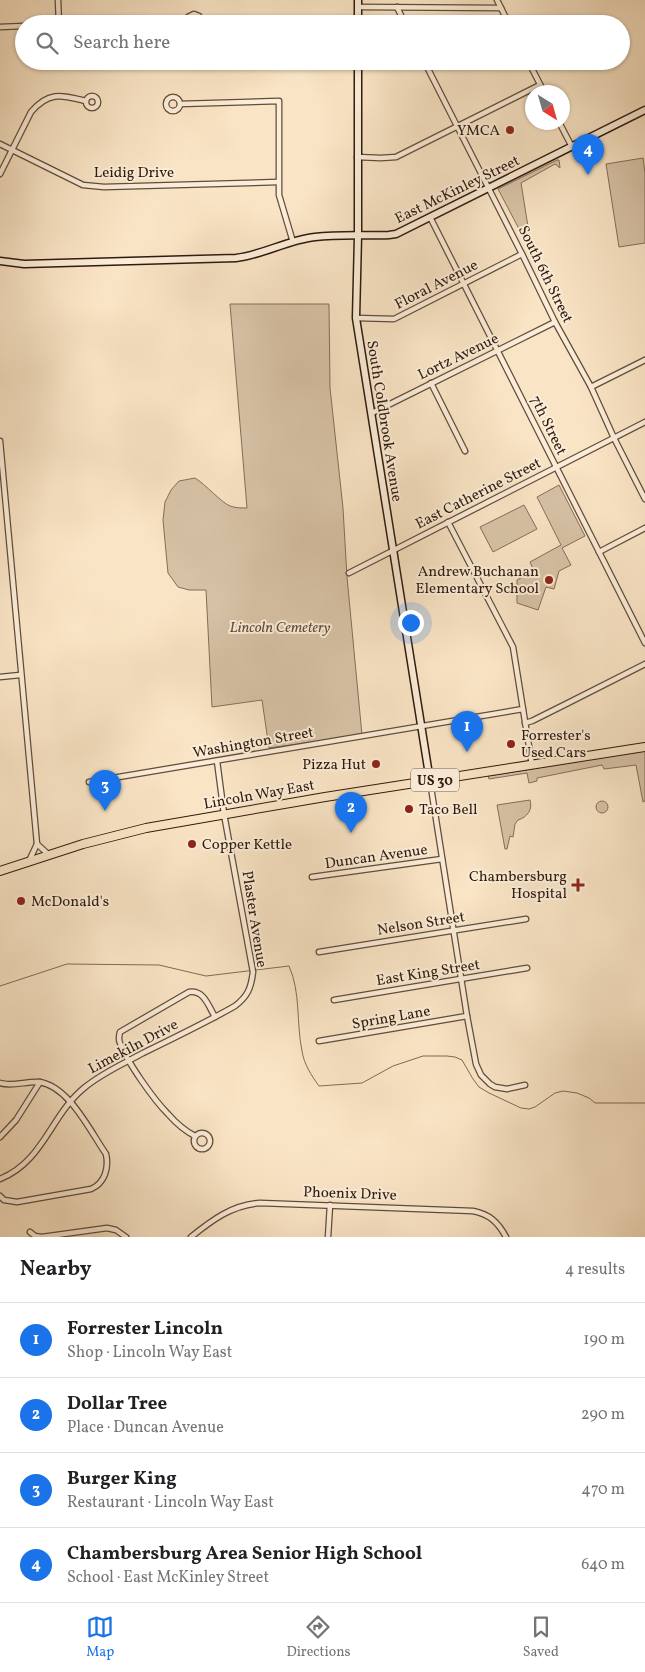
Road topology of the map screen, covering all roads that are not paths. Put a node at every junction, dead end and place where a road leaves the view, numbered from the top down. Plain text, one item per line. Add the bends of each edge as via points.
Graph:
1 (58, 0) edge
2 (497, 0) edge
3 (358, 4) edge
4 (397, 6) junction
5 (501, 8) junction
6 (59, 15) edge
7 (401, 15) edge
8 (504, 15) edge
9 (15, 26) edge
10 (0, 27) edge
11 (358, 70) edge
12 (428, 70) edge
13 (532, 70) edge
14 (540, 85) edge
15 (525, 92) edge
16 (86, 101) dead end
17 (180, 104) dead end
18 (645, 110) edge
19 (456, 127) junction
20 (563, 130) edge
21 (0, 144) edge
22 (572, 146) junction
23 (12, 150) junction
24 (357, 157) junction
25 (0, 174) edge
26 (278, 182) junction
27 (489, 187) junction
28 (430, 217) junction
29 (358, 236) junction
30 (293, 242) junction
31 (522, 254) junction
32 (0, 261) edge
33 (464, 284) junction
34 (356, 318) junction
35 (554, 322) junction
36 (497, 350) junction
37 (645, 360) edge
38 (431, 383) junction
39 (590, 387) junction
40 (372, 413) junction
41 (645, 422) edge
42 (614, 438) junction
43 (0, 441) edge
44 (465, 451) dead end
45 (1, 455) edge
46 (556, 467) junction
47 (645, 499) edge
48 (448, 522) junction
49 (645, 528) edge
50 (393, 550) junction
51 (599, 552) junction
52 (349, 573) dead end
53 (645, 644) edge
54 (645, 664) edge
55 (20, 675) junction
56 (0, 677) edge
57 (523, 710) junction
58 (525, 723) junction
59 (421, 726) junction
60 (645, 747) edge
61 (217, 761) junction
62 (532, 765) junction
63 (430, 781) junction
64 (89, 782) dead end
65 (224, 814) junction
66 (37, 844) junction
67 (48, 855) junction
68 (442, 859) junction
69 (29, 861) junction
70 (0, 871) edge
71 (312, 877) dead end
72 (503, 916) dead end
73 (483, 919) dead end
74 (526, 919) dead end
75 (469, 921) dead end
76 (504, 923) junction
77 (484, 926) junction
78 (470, 928) junction
79 (453, 931) junction
80 (319, 952) dead end
81 (527, 968) dead end
82 (462, 979) junction
83 (249, 992) joint
84 (334, 1000) dead end
85 (467, 1016) junction
86 (215, 1017) junction
87 (318, 1042) dead end
88 (130, 1060) junction
89 (40, 1082) junction
90 (0, 1083) edge
91 (525, 1086) dead end
92 (70, 1101) junction
93 (195, 1136) dead end
94 (0, 1137) edge
95 (0, 1179) edge
96 (0, 1196) edge
97 (330, 1205) junction
98 (30, 1232) dead end
99 (126, 1237) edge
100 (191, 1237) edge
101 (328, 1237) edge
102 (506, 1237) edge

1 - 6 street
2 - 5 street
3 - 4 street
4 - 5 street
4 - 7 street
5 - 8 street
9 - 10 street
11 - 24 street, South Coldbrook Avenue
12 - 19 street, South 6th Street
13 - 14 street
15 - 19 street
16 - 23 street via 65,96 44,99 31,112
17 - 26 street via 278,101
18 - 22 street, East McKinley Street
19 - 24 street via 396,157
19 - 27 street, South 6th Street
20 - 22 street
21 - 23 street, Leidig Drive
22 - 27 street, East McKinley Street
23 - 25 street
23 - 26 street, Leidig Drive via 83,185
24 - 29 street, South Coldbrook Avenue
26 - 30 street via 282,209
27 - 28 street, East McKinley Street
27 - 31 street, South 6th Street
28 - 29 street, East McKinley Street via 396,234
28 - 33 street, 7th Street
29 - 30 street, East McKinley Street via 315,237
29 - 34 street, South Coldbrook Avenue
30 - 32 street, East McKinley Street via 236,258 24,264
31 - 33 street, Floral Avenue
31 - 35 street, South 6th Street
33 - 34 street, Floral Avenue via 394,320
33 - 36 street, 7th Street
34 - 40 street, South Coldbrook Avenue
35 - 36 street, Lortz Avenue
35 - 39 street, South 6th Street
36 - 38 street, Lortz Avenue
36 - 46 street, 7th Street
37 - 39 street
38 - 40 street, Lortz Avenue
38 - 44 street
39 - 42 street, South 6th Street
40 - 50 street, South Coldbrook Avenue
41 - 42 street, East Catherine Street
42 - 46 street, East Catherine Street
42 - 47 street, South 6th Street
43 - 45 street
45 - 55 street
46 - 48 street, East Catherine Street
46 - 51 street, 7th Street
48 - 50 street, East Catherine Street
48 - 57 street via 513,647
49 - 51 street
50 - 52 street, East Catherine Street
50 - 59 street, South Coldbrook Avenue
51 - 53 street, 7th Street
54 - 58 street
55 - 56 street
55 - 66 street
57 - 58 street
57 - 59 street, Washington Street
58 - 62 street
59 - 61 street, Washington Street
59 - 63 street, South Coldbrook Avenue
60 - 62 highway, Lincoln Way East / US 30
61 - 64 street, Washington Street
61 - 65 street, Plaster Avenue
62 - 63 highway, Lincoln Way East / US 30
63 - 65 highway, Lincoln Way East / US 30
63 - 68 street
65 - 67 highway, Lincoln Way East / US 30 via 115,835
65 - 83 street, Plaster Avenue via 252,972
66 - 67 street
66 - 69 street
67 - 69 highway, Lincoln Way East / US 30
68 - 71 street, Duncan Avenue
68 - 79 street
69 - 70 highway, Lincoln Way East / US 30
72 - 76 street
73 - 77 street
74 - 76 street, Nelson Street
75 - 78 street
76 - 77 street, Nelson Street
77 - 78 street, Nelson Street
78 - 79 street, Nelson Street
79 - 80 street, Nelson Street
79 - 82 street
81 - 82 street, East King Street
82 - 84 street, East King Street
82 - 85 street
83 - 86 street, Limekiln Drive via 239,1003
85 - 87 street, Spring Lane
85 - 91 street via 476,1064 485,1080 495,1087 507,1089
86 - 88 street, Limekiln Drive
86 - 88 street via 202,994 189,992 120,1032 119,1042
88 - 92 street, Limekiln Drive via 93,1081
88 - 93 street via 167,1114
89 - 90 street
89 - 92 street via 54,1086
89 - 94 street via 16,1120
92 - 95 street, Limekiln Drive via 31,1158
92 - 96 street via 106,1154 107,1169 102,1181 91,1189 17,1202
97 - 100 street, Phoenix Drive via 249,1204 228,1211
97 - 101 street
97 - 102 street, Phoenix Drive via 477,1212 493,1219
98 - 99 street via 42,1237 107,1228

